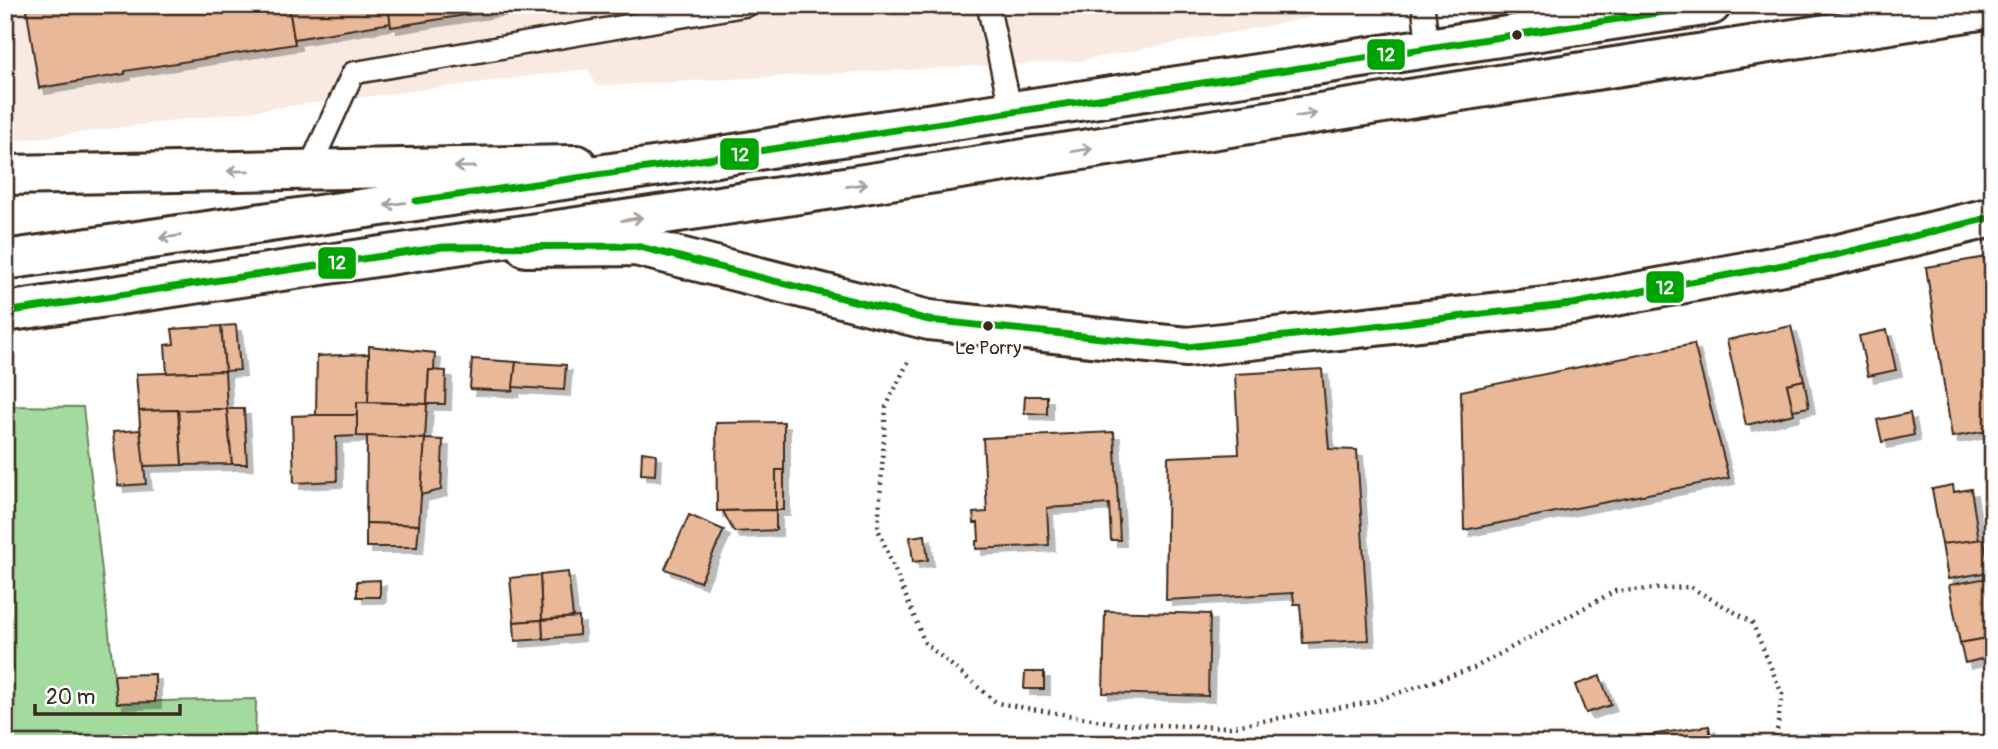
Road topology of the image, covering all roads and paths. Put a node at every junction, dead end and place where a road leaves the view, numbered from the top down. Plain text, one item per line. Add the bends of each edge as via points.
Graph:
1 (747, 5) edge
2 (988, 5) edge
3 (1423, 5) edge
4 (1710, 5) edge
5 (1993, 8) edge
6 (1428, 48) junction
7 (1011, 111) junction
8 (681, 163) junction
9 (309, 169) junction
10 (5, 174) edge
11 (1993, 217) edge
12 (443, 247) junction
13 (5, 260) edge
14 (5, 312) edge
15 (929, 320) junction
16 (1775, 744) edge

1 - 9 lane via 353,73
2 - 7 lane
3 - 6 lane
4 - 6 main road
12 -> 5 main road
6 - 7 main road
7 - 8 main road
8 -> 9 main road
8 -> 13 main road
9 -> 10 main road
11 - 15 main road via 1831,256 1572,304 1187,347
12 - 14 main road
12 - 15 main road via 636,246
15 - 16 path via 886,407 878,529 925,643 997,703 1120,724 1229,727 1371,702 1474,667 1615,591 1690,587 1752,622 1782,694

